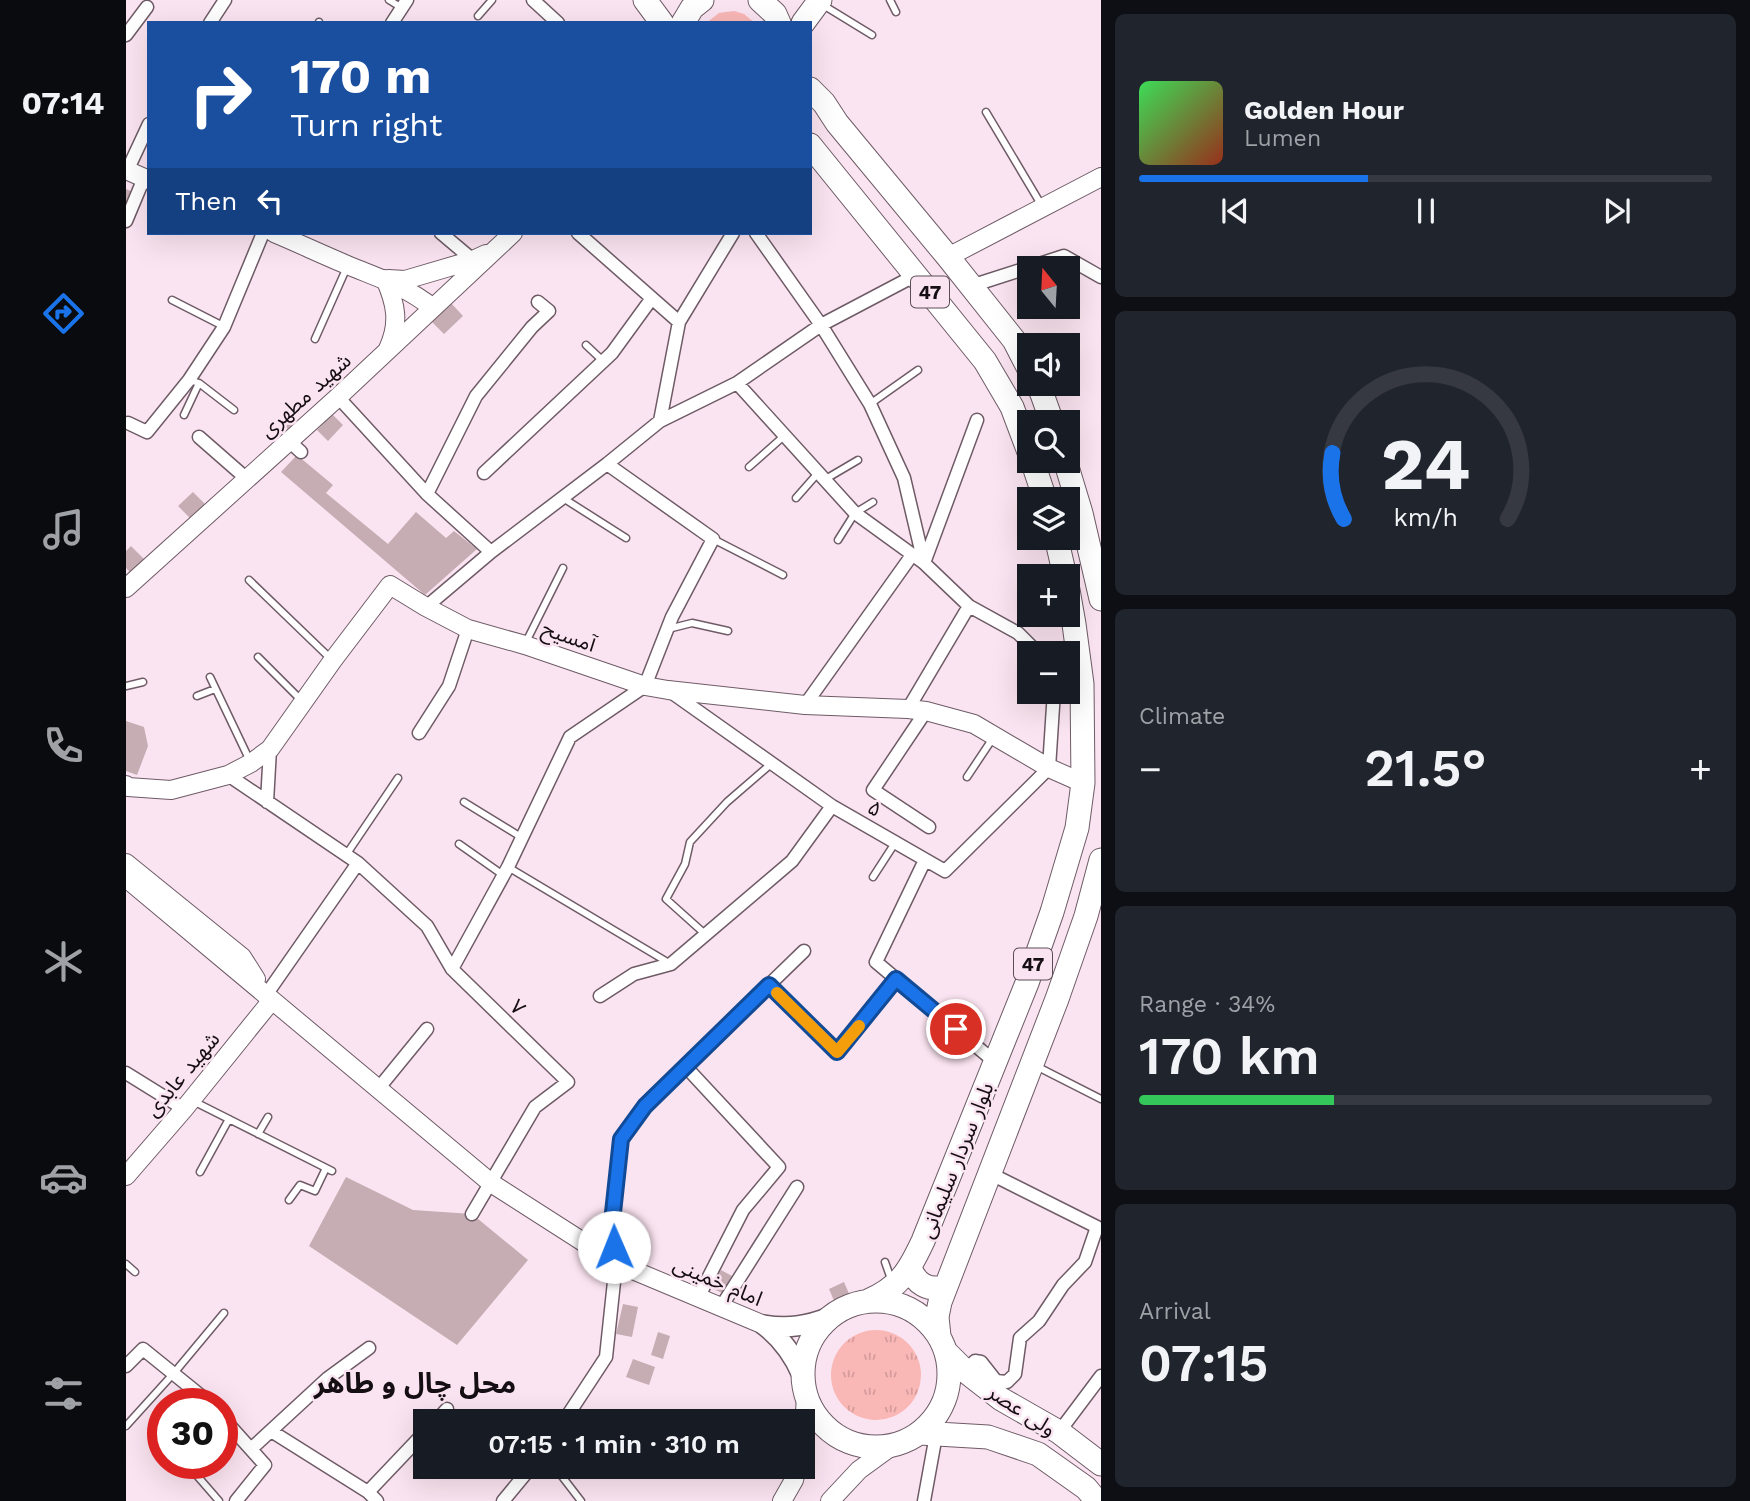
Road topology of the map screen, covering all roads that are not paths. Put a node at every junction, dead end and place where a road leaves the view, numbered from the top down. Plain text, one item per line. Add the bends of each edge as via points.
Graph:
1 (225, 0) edge
2 (390, 0) edge
3 (492, 0) edge
4 (533, 0) edge
5 (645, 0) edge
6 (702, 0) edge
7 (760, 0) edge
8 (890, 0) edge
9 (819, 1) edge
10 (404, 4) edge
11 (147, 7) dead end
12 (896, 12) dead end
13 (478, 16) dead end
14 (211, 21) edge
15 (393, 21) edge
16 (556, 21) edge
17 (661, 21) edge
18 (684, 21) edge
19 (778, 21) edge
20 (804, 21) edge
21 (872, 35) dead end
22 (126, 36) edge
23 (815, 99) edge
24 (986, 112) dead end
25 (147, 128) edge
26 (812, 147) edge
27 (126, 171) edge
28 (1101, 177) edge
29 (146, 179) edge
30 (1043, 208) junction
31 (126, 221) edge
32 (262, 235) edge
33 (279, 235) edge
34 (443, 235) edge
35 (511, 235) edge
36 (580, 235) edge
37 (732, 235) edge
38 (757, 235) edge
39 (496, 249) junction
40 (948, 257) junction
41 (473, 260) junction
42 (348, 265) junction
43 (916, 275) junction
44 (1101, 277) edge
45 (385, 279) junction
46 (971, 286) junction
47 (652, 298) junction
48 (172, 300) dead end
49 (538, 302) dead end
50 (436, 310) junction
51 (679, 322) junction
52 (821, 325) junction
53 (224, 327) junction
54 (314, 339) dead end
55 (586, 345) dead end
56 (1017, 346) edge
57 (387, 350) junction
58 (603, 362) junction
59 (918, 370) dead end
60 (194, 382) junction
61 (737, 383) junction
62 (338, 397) junction
63 (870, 404) junction
64 (234, 410) dead end
65 (184, 415) dead end
66 (977, 420) dead end
67 (1017, 420) edge
68 (660, 421) junction
69 (128, 423) dead end
70 (784, 436) junction
71 (199, 437) dead end
72 (858, 460) dead end
73 (607, 464) junction
74 (749, 467) dead end
75 (484, 473) dead end
76 (1069, 473) edge
77 (821, 477) junction
78 (247, 478) junction
79 (427, 494) junction
80 (561, 497) junction
81 (796, 498) dead end
82 (873, 502) dead end
83 (855, 513) junction
84 (626, 538) dead end
85 (713, 539) junction
86 (838, 540) dead end
87 (491, 552) junction
88 (912, 555) junction
89 (924, 563) junction
90 (563, 568) dead end
91 (783, 575) dead end
92 (249, 580) dead end
93 (126, 588) edge
94 (1101, 599) edge
95 (969, 606) junction
96 (426, 607) junction
97 (1074, 627) edge
98 (468, 629) junction
99 (667, 629) junction
100 (728, 631) dead end
101 (1026, 641) edge
102 (525, 645) junction
103 (258, 657) dead end
104 (333, 660) junction
105 (210, 677) dead end
106 (143, 682) dead end
107 (126, 686) edge
108 (645, 686) junction
109 (215, 689) junction
110 (668, 690) junction
111 (197, 696) dead end
112 (303, 702) junction
113 (1053, 704) edge
114 (805, 705) junction
115 (917, 710) junction
116 (419, 733) dead end
117 (994, 737) junction
118 (270, 749) junction
119 (251, 763) junction
120 (773, 763) junction
121 (1049, 768) junction
122 (228, 775) junction
123 (967, 776) dead end
124 (398, 778) dead end
125 (1083, 783) junction
126 (127, 787) edge
127 (267, 802) junction
128 (464, 802) dead end
129 (832, 806) junction
130 (929, 827) dead end
131 (521, 837) junction
132 (895, 842) junction
133 (458, 844) dead end
134 (346, 855) junction
135 (925, 860) junction
136 (1101, 860) edge
137 (126, 863) edge
138 (358, 863) junction
139 (505, 871) junction
140 (873, 877) dead end
141 (126, 878) edge
142 (706, 934) junction
143 (804, 951) dead end
144 (671, 964) junction
145 (452, 969) junction
146 (896, 979) junction
147 (769, 985) junction
148 (265, 994) junction
149 (600, 996) dead end
150 (427, 1029) dead end
151 (995, 1062) junction
152 (1031, 1064) junction
153 (686, 1067) junction
154 (126, 1073) edge
155 (378, 1088) junction
156 (1101, 1099) edge
157 (188, 1105) junction
158 (268, 1117) dead end
159 (229, 1119) junction
160 (258, 1134) junction
161 (200, 1172) dead end
162 (989, 1173) junction
163 (126, 1176) edge
164 (491, 1183) junction
165 (797, 1187) dead end
166 (289, 1200) dead end
167 (472, 1214) dead end
168 (885, 1262) dead end
169 (616, 1263) junction
170 (126, 1264) edge
171 (910, 1268) junction
172 (135, 1272) dead end
173 (894, 1287) junction
174 (945, 1287) junction
175 (698, 1298) junction
176 (868, 1301) junction
177 (721, 1307) junction
178 (224, 1313) dead end
179 (830, 1317) junction
180 (764, 1325) junction
181 (943, 1344) junction
182 (369, 1348) dead end
183 (126, 1366) edge
184 (965, 1371) junction
185 (174, 1373) junction
186 (802, 1375) junction
187 (1101, 1376) edge
188 (192, 1388) edge
189 (806, 1398) junction
190 (573, 1408) edge
191 (805, 1409) edge
192 (126, 1426) edge
193 (271, 1431) junction
194 (1059, 1432) junction
195 (928, 1434) junction
196 (238, 1435) edge
197 (413, 1446) edge
198 (892, 1446) junction
199 (251, 1449) junction
200 (1101, 1465) edge
201 (200, 1479) edge
202 (521, 1479) edge
203 (564, 1479) edge
204 (794, 1479) edge
205 (372, 1496) edge
206 (1087, 1497) edge
207 (833, 1499) edge
208 (219, 1501) edge
209 (236, 1501) edge
210 (503, 1501) edge
211 (581, 1501) edge
212 (782, 1501) edge
213 (924, 1501) edge

1 - 14 street
2 - 10 lane
3 - 13 lane
4 - 16 street
5 - 17 highway
6 - 18 highway
7 - 19 highway
8 - 12 lane
9 - 20 highway
9 - 21 lane
10 - 15 street
11 - 22 street
23 - 40 highway, 47
24 - 30 lane
25 - 27 street
26 - 43 highway, 47
27 - 29 main road
28 - 30 main road
29 - 31 street
30 - 40 main road
32 - 53 street
33 - 42 main road
34 - 41 street
35 - 39 main road, شهید مطهری
36 - 47 street
37 - 51 street
38 - 52 street
39 - 41 main road
39 - 50 main road, شهید مطهری
40 - 46 highway, 47
41 - 45 main road via 405,280
42 - 45 main road
42 - 54 lane
43 - 52 street via 861,297
43 - 67 highway, 47 via 985,361
44 - 46 street via 1064,256
45 - 50 main road
45 - 57 main road via 396,319
46 - 56 highway, 47
47 - 51 street
47 - 58 street
48 - 53 lane
49 - 79 street via 549,311 476,396
50 - 57 main road, شهید مطهری
51 - 68 street
52 - 61 street
52 - 63 street
53 - 60 street
55 - 58 lane
57 - 62 main road, شهید مطهری
58 - 75 street
59 - 63 lane
60 - 64 lane
60 - 65 lane
60 - 69 street via 147,432
61 - 68 street
61 - 70 street
62 - 78 main road, شهید مطهری via 295,447
62 - 79 street
63 - 89 street via 904,478
66 - 89 street
68 - 73 street
70 - 74 lane
70 - 77 street
71 - 78 street
72 - 77 lane
73 - 80 street
73 - 85 street
76 - 94 highway
77 - 81 lane
77 - 83 street
78 - 93 main road, شهید مطهری
79 - 87 street
80 - 84 lane
80 - 87 street
82 - 83 lane
83 - 86 lane
83 - 88 street
85 - 91 lane
85 - 99 street
87 - 96 street
88 - 89 street
88 - 114 street
89 - 95 street
90 - 102 lane
92 - 104 lane
95 - 101 street
95 - 115 street
96 - 98 main road, آمسیح
96 - 104 main road, آمسیح via 390,585
97 - 125 highway, بلوار سردار سلیمانی / 47 via 1082,684
98 - 102 main road, آمسیح
98 - 116 street via 449,686
99 - 100 lane via 692,623
99 - 108 street
102 - 108 main road, آمسیح
103 - 112 lane
104 - 112 main road, آمسیح
105 - 109 lane
106 - 107 lane
108 - 110 main road, آمسیح
108 - 131 street via 570,737
109 - 111 lane
109 - 119 lane
110 - 114 main road, آمسیح
110 - 120 street, ۵
112 - 118 main road, آمسیح
113 - 121 street
114 - 115 main road, آمسیح
115 - 117 main road, آمسیح via 974,724
115 - 130 street via 873,790
117 - 121 main road, آمسیح
117 - 123 lane
118 - 119 main road, آمسیح
118 - 127 street
119 - 122 main road, آمسیح
120 - 129 street, ۵
120 - 142 lane via 690,842 685,864 666,899
121 - 125 main road, آمسیح
121 - 135 street, ۵ via 945,871
122 - 126 main road, آمسیح via 171,790
122 - 127 street, ۷
124 - 134 lane
125 - 151 highway, بلوار سردار سلیمانی / 47 via 1077,828 1052,912
127 - 134 street, ۷
128 - 131 lane
129 - 132 street, ۵
129 - 142 street via 792,861
131 - 139 street
132 - 135 street, ۵
132 - 140 lane
133 - 139 lane
134 - 138 street, ۷
135 - 146 street via 876,962
136 - 152 highway, بلوار سردار سلیمانی / 47 via 1086,916
137 - 148 main road via 242,957
138 - 145 street, ۷ via 427,926
138 - 148 street
139 - 144 lane
139 - 145 street
141 - 148 main road, امام خمینی
142 - 144 street
143 - 147 street
144 - 149 street via 634,974
145 - 164 street, ۷ via 568,1082 535,1107
146 - 147 street via 837,1052
146 - 151 street
147 - 153 street
148 - 155 main road, امام خمینی
148 - 157 main road, شهید عابدی
150 - 155 street
151 - 171 highway, بلوار سردار سلیمانی / 47
152 - 156 lane
152 - 162 highway, بلوار سردار سلیمانی / 47
153 - 169 street via 645,1106 621,1139 611,1231
153 - 175 street via 779,1167 743,1210
154 - 157 street
155 - 164 main road, امام خمینی
157 - 159 lane
157 - 163 main road, شهید عابدی
158 - 160 lane
159 - 160 lane
159 - 161 lane
160 - 166 lane via 329,1169 315,1191 300,1185
162 - 174 highway, بلوار سردار سلیمانی / 47
162 - 184 street via 1097,1227 1085,1262 1020,1338 1015,1374 1007,1382 996,1381 981,1362
164 - 167 street
164 - 169 main road, امام خمینی
165 - 177 street
168 - 173 lane
169 - 175 main road, امام خمینی
169 - 190 street via 606,1357
170 - 172 lane
171 - 173 highway, بلوار سردار سلیمانی / 47
171 - 174 highway via 922,1285
173 - 176 highway, بلوار سردار سلیمانی / 47
174 - 181 highway, بلوار سردار سلیمانی / 47 via 937,1317
175 - 177 main road, امام خمینی
176 - 179 highway, 47
176 - 181 highway via 909,1309 926,1320
177 - 180 main road, امام خمینی
178 - 185 lane
179 - 180 main road via 804,1326
179 - 186 highway, 47 via 805,1353
180 - 186 main road via 791,1352
181 - 184 highway, ولی عصر
181 - 195 highway, 47 via 949,1382
182 - 193 street via 328,1378
183 - 185 street via 143,1349
184 - 194 highway, ولی عصر via 1001,1399
185 - 188 street
185 - 192 lane
186 - 189 highway, 47
187 - 194 street
189 - 191 main road
189 - 198 highway, 47 via 816,1417 849,1443 870,1448
193 - 199 street
193 - 205 street
194 - 200 highway, ولی عصر
195 - 198 highway, 47
195 - 206 highway, ولی عصر / 47 via 988,1437 1038,1454
195 - 213 street
196 - 199 street
197 - 205 street
198 - 207 main road via 859,1470
199 - 209 street via 265,1465
201 - 208 lane
202 - 210 street
203 - 211 lane
204 - 212 main road

